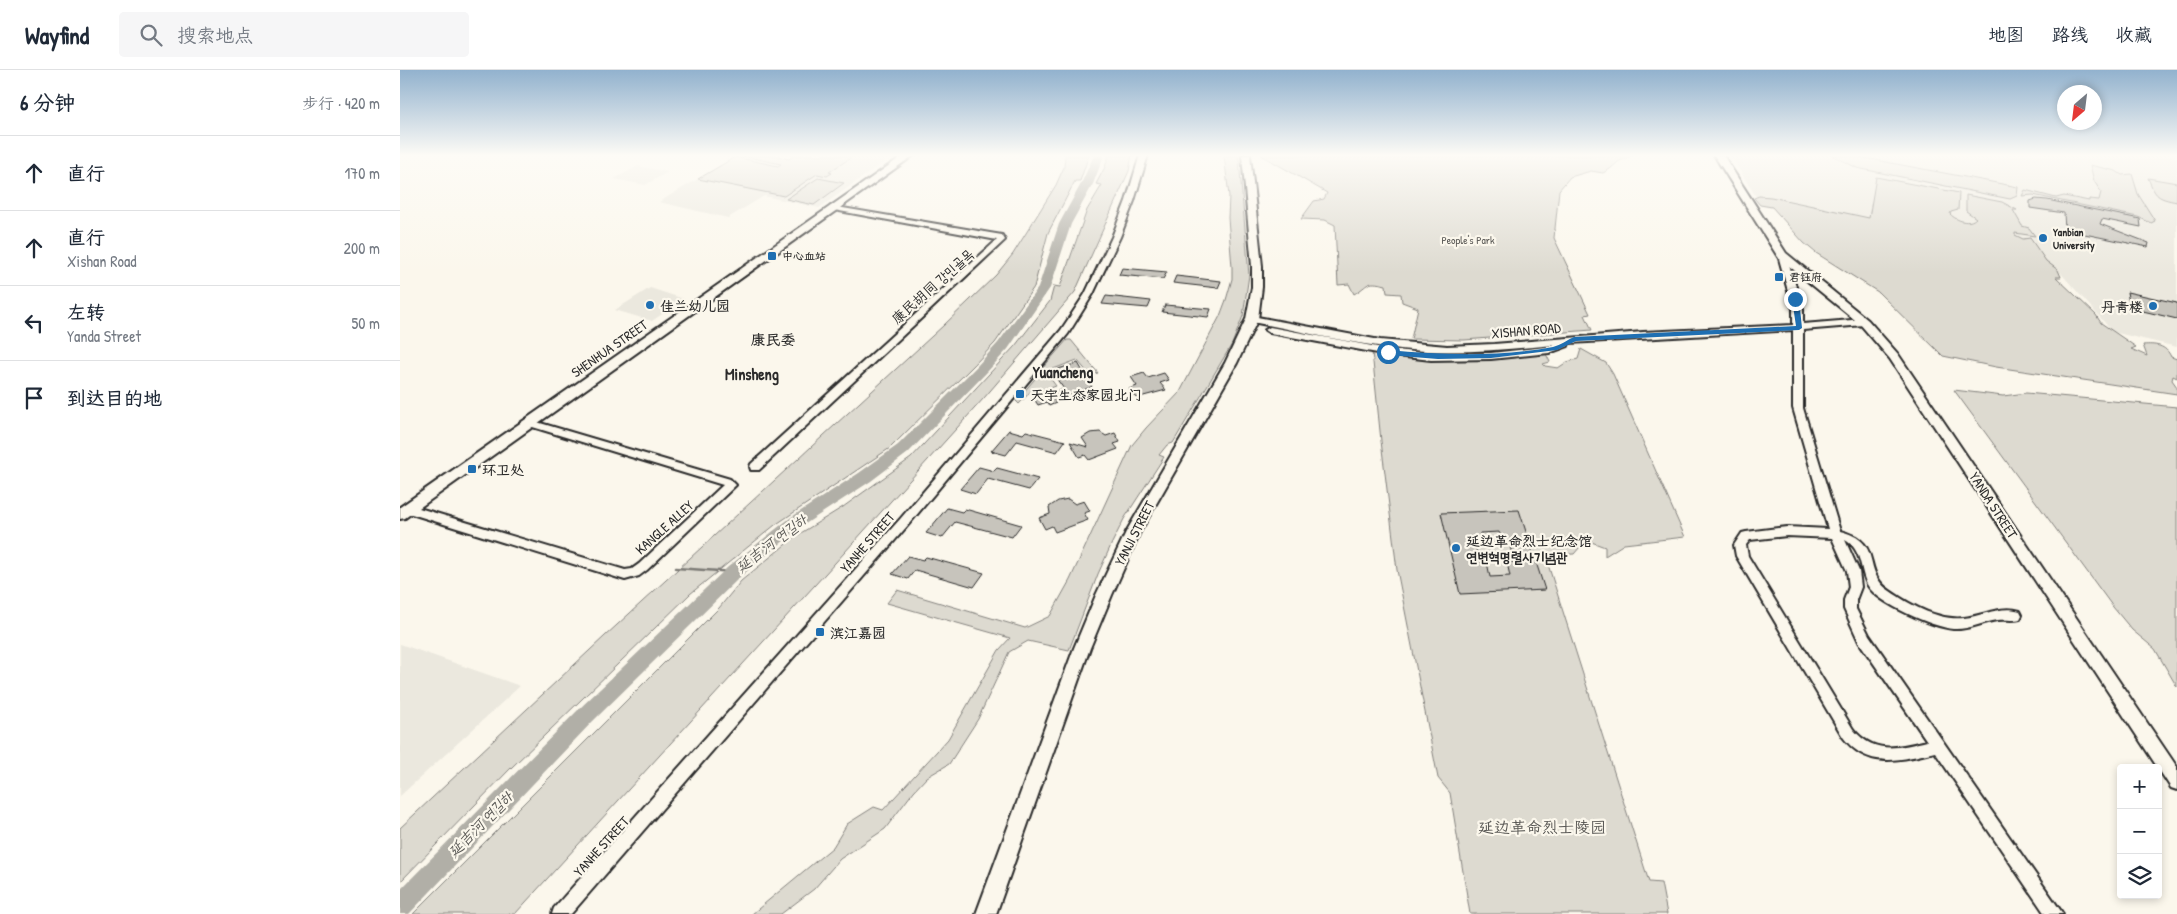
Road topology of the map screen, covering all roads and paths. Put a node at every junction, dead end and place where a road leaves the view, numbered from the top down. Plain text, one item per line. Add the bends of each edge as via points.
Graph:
1 (848, 194) edge
2 (854, 194) edge
3 (1132, 194) edge
4 (1250, 194) edge
5 (1743, 194) edge
6 (834, 208) junction
7 (1782, 255) junction
8 (1252, 319) junction
9 (1864, 322) junction
10 (1799, 328) junction
11 (1574, 339) junction
12 (530, 422) junction
13 (755, 467) dead end
14 (403, 510) edge
15 (1835, 532) junction
16 (2016, 615) dead end
17 (1938, 746) junction
18 (2177, 782) edge
19 (560, 914) edge
20 (986, 914) edge
21 (2055, 914) edge

1 - 14 main road, SHENHUA STREET
2 - 6 main road, SHENHUA STREET
3 - 19 street, YANHE STREET via 1089,294 1065,332 893,535
4 - 8 main road, YANJI STREET via 1257,266
5 - 7 main road, YANDA STREET
6 - 12 main road, SHENHUA STREET
6 - 13 street, 康民胡同 강민골목 via 990,235 1001,240
7 - 9 main road, YANDA STREET
7 - 10 street, YANDA STREET via 1795,299
8 - 11 street, XISHAN ROAD via 1272,319 1442,344 1548,337
8 - 11 street via 1263,329 1431,357 1491,356 1550,350
8 - 20 main road, YANJI STREET via 1232,363 1133,532 1104,595
9 - 10 street, XISHAN ROAD
9 - 18 main road, YANDA STREET via 1921,394
10 - 11 street, XISHAN ROAD
10 - 15 street, YANDA STREET via 1798,408
12 - 14 main road, SHENHUA STREET
12 - 14 street, KANGLE ALLEY via 730,485 643,567 625,575
15 - 16 street via 1857,542 1874,584 1893,600 1948,623
15 - 17 street, YANDA STREET via 1853,570 1855,587 1850,609 1864,638
15 - 17 street via 1746,536 1740,545 1742,556 1848,733 1860,747 1889,754
17 - 21 street, YANDA STREET

